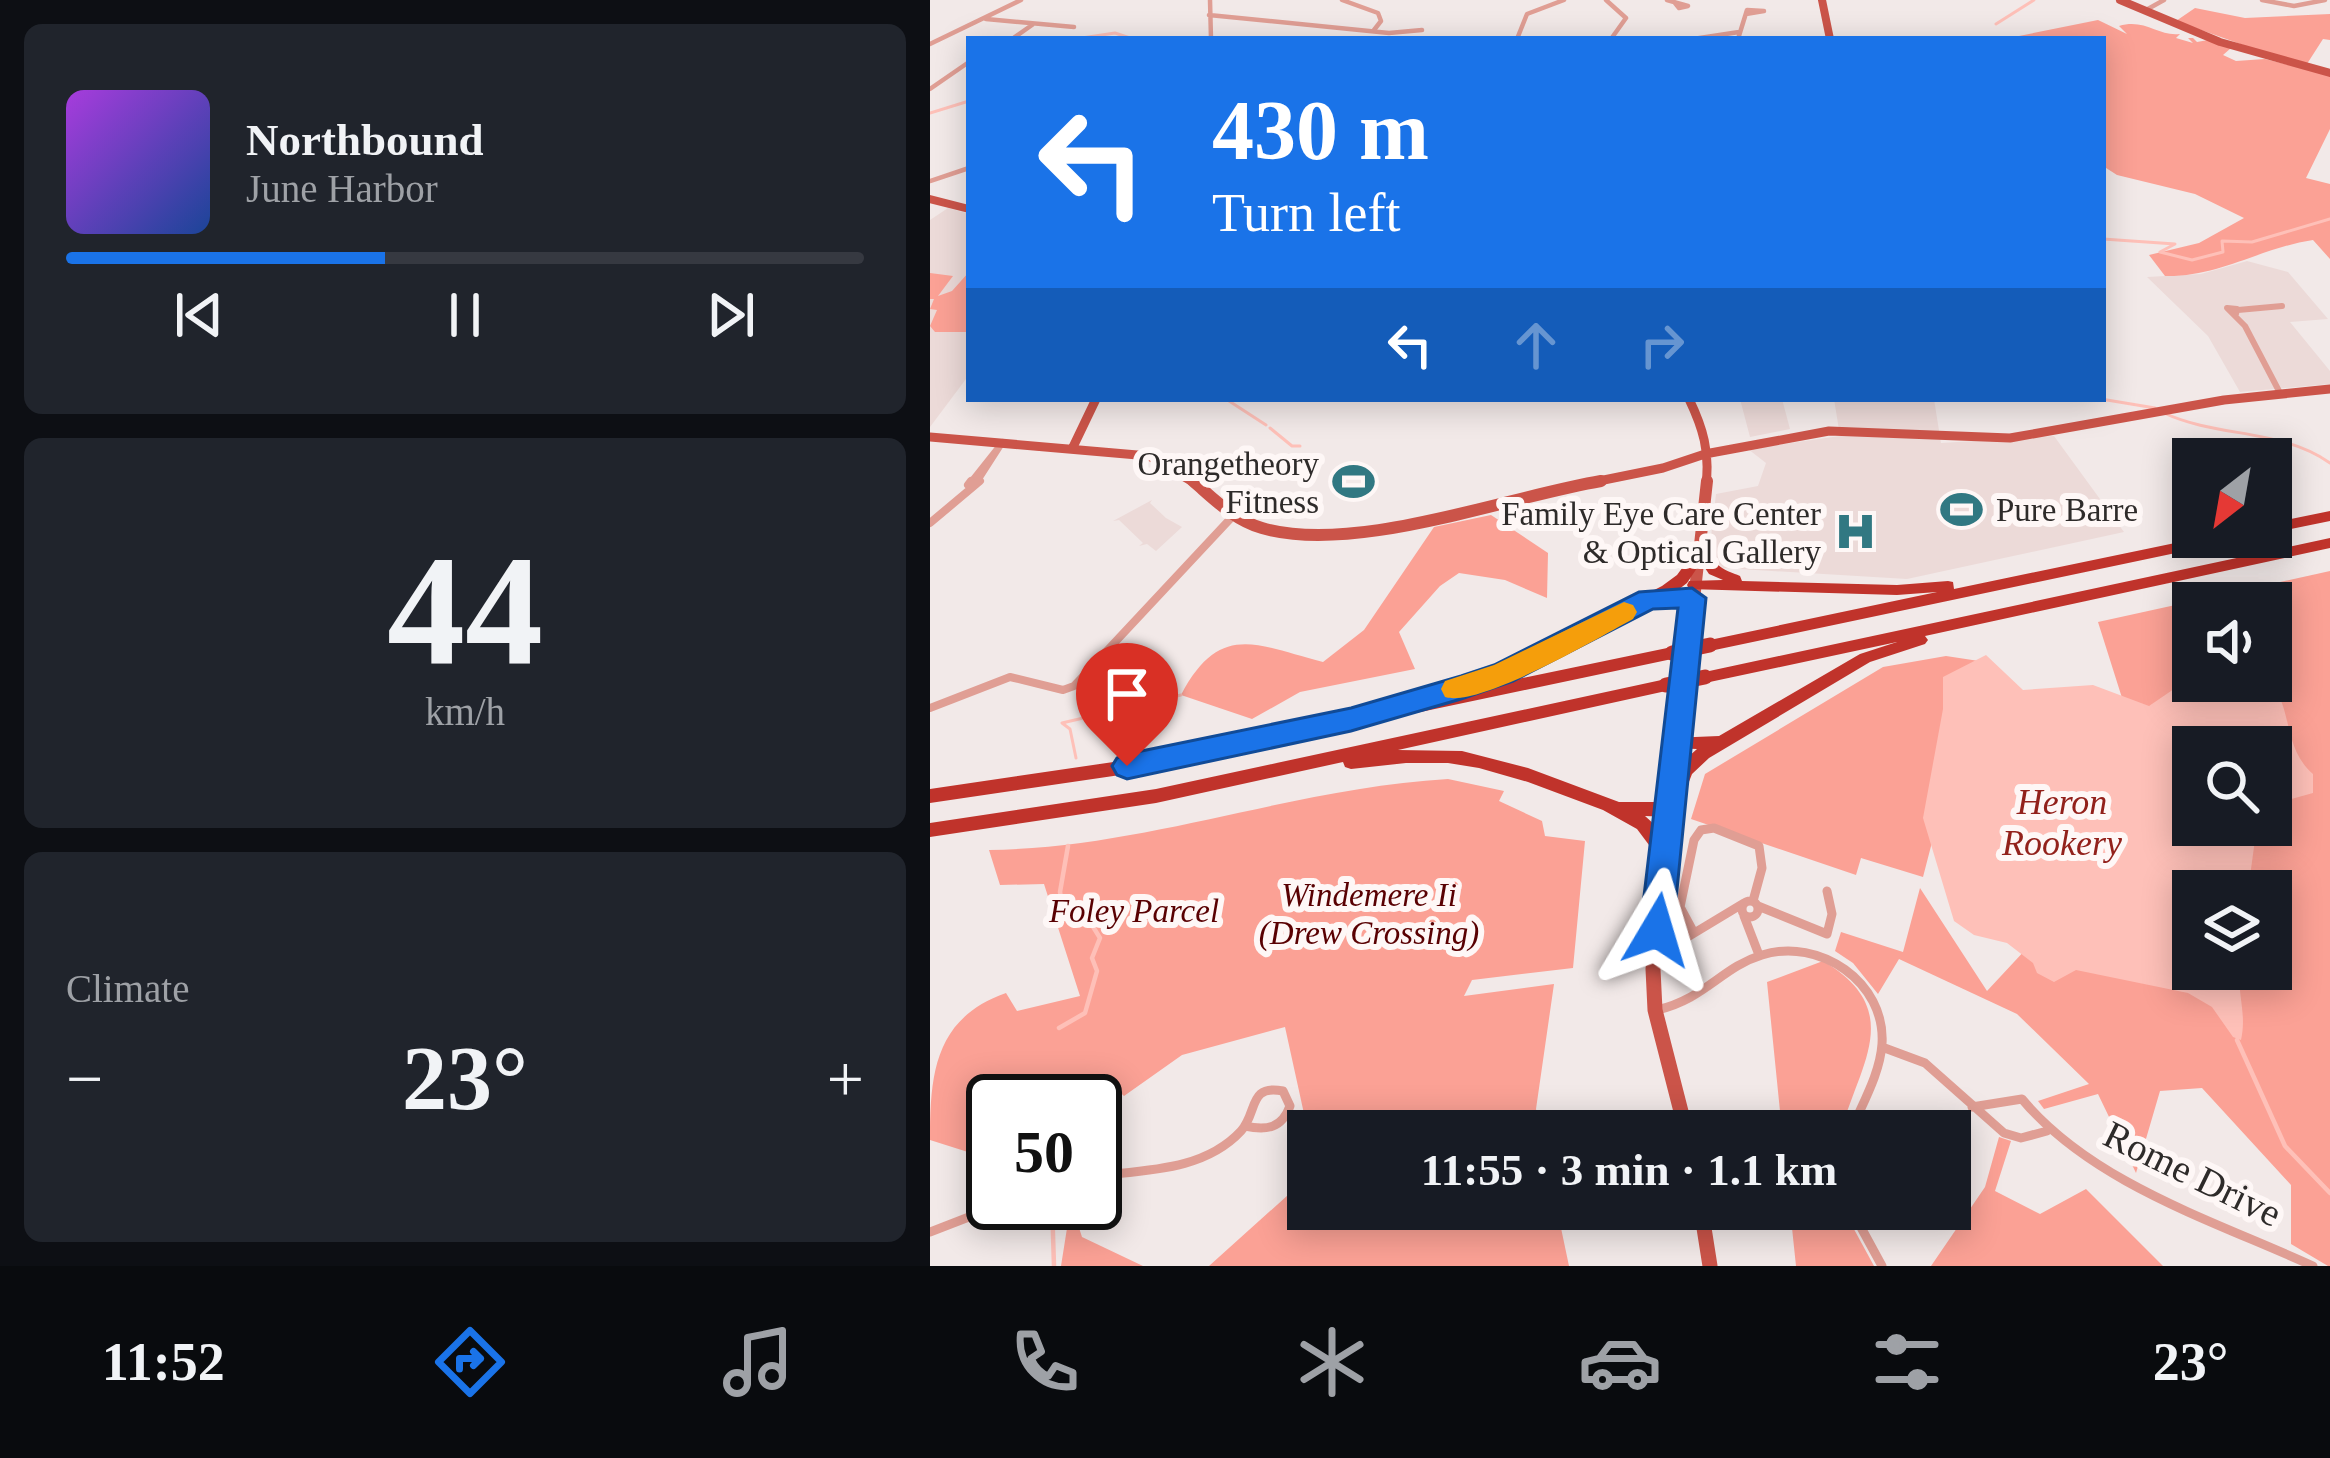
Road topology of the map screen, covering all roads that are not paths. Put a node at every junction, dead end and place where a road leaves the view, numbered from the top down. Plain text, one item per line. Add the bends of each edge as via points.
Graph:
1 (998, 0) edge
2 (1210, 0) edge
3 (1342, 0) edge
4 (1564, 0) edge
5 (1606, 0) edge
6 (1667, 0) edge
7 (1822, 0) edge
8 (2120, 0) edge
9 (2164, 0) edge
10 (2262, 0) edge
11 (2325, 0) edge
12 (1017, 2) edge
13 (1676, 3) dead end
14 (2146, 10) junction
15 (1746, 14) dead end
16 (1209, 15) junction
17 (982, 18) junction
18 (1033, 24) junction
19 (1074, 27) dead end
20 (1422, 30) dead end
21 (1373, 31) junction
22 (1739, 35) edge
23 (1016, 36) edge
24 (1210, 36) edge
25 (1518, 36) edge
26 (1612, 36) edge
27 (1829, 36) edge
28 (930, 44) edge
29 (966, 64) edge
30 (2330, 73) edge
31 (930, 88) edge
32 (966, 169) edge
33 (930, 181) edge
34 (930, 199) edge
35 (966, 208) edge
36 (2282, 306) dead end
37 (2330, 389) edge
38 (2280, 393) junction
39 (1095, 402) edge
40 (1690, 402) edge
41 (930, 437) edge
42 (1003, 442) junction
43 (1073, 447) junction
44 (1708, 453) junction
45 (1674, 464) junction
46 (1588, 483) junction
47 (1703, 492) junction
48 (2330, 516) edge
49 (1232, 517) junction
50 (930, 523) edge
51 (2292, 524) edge
52 (2330, 543) edge
53 (2172, 549) edge
54 (1698, 552) junction
55 (2041, 576) junction
56 (1761, 584) junction
57 (1693, 591) junction
58 (1648, 599) junction
59 (2019, 610) junction
60 (930, 708) edge
61 (1351, 720) junction
62 (1730, 736) junction
63 (1676, 743) junction
64 (1222, 781) junction
65 (930, 796) edge
66 (1614, 807) junction
67 (1670, 810) junction
68 (930, 830) edge
69 (1664, 865) junction
70 (1827, 891) dead end
71 (1751, 909) junction
72 (1759, 956) junction
73 (1655, 1010) junction
74 (1882, 1047) junction
75 (1972, 1107) junction
76 (1681, 1110) edge
77 (1859, 1110) edge
78 (1245, 1126) junction
79 (2049, 1131) junction
80 (1122, 1173) edge
81 (966, 1218) edge
82 (1704, 1230) edge
83 (1862, 1230) edge
84 (930, 1232) edge
85 (1710, 1266) edge
86 (1882, 1266) edge
87 (2312, 1266) edge

1 - 12 street
2 - 16 street
3 - 21 street via 1378,13
4 - 25 street via 1526,15
5 - 26 street via 1626,18
6 - 13 street
7 - 27 main road
8 - 14 main road
9 - 14 street
10 - 11 street via 2294,7
12 - 17 street
14 - 30 main road via 2231,46
15 - 22 street
16 - 21 street
16 - 24 street
17 - 18 street
17 - 28 street
18 - 19 street
18 - 23 street
20 - 21 street
29 - 31 street
32 - 33 street
34 - 35 main road
36 - 38 street via 2237,312
37 - 38 main road
38 - 44 main road via 2009,438 1829,431
39 - 43 main road
40 - 44 main road
41 - 42 main road
42 - 43 main road
42 - 50 street via 987,473
43 - 49 main road via 1167,461
44 - 45 main road
44 - 46 main road
44 - 47 main road
45 - 46 main road
45 - 47 main road via 1697,476
46 - 49 main road via 1320,535
47 - 54 main road
48 - 51 highway
49 - 60 street via 1074,686 1010,677
52 - 59 highway
53 - 55 highway
54 - 56 highway via 1721,574
54 - 57 main road
54 - 58 highway via 1682,579
55 - 56 highway via 1897,590
55 - 61 highway, bridge
56 - 57 highway
57 - 58 highway
57 - 63 main road
58 - 61 highway via 1503,674
59 - 62 highway via 1865,658
59 - 64 highway, bridge
61 - 65 highway
62 - 63 highway
62 - 67 highway via 1685,770
63 - 67 main road
64 - 66 highway via 1378,758 1450,757
64 - 68 highway
66 - 67 highway
66 - 69 highway via 1646,826
67 - 69 main road
69 - 73 main road
70 - 71 street via 1826,934
71 - 71 street via 1759,846 1701,830 1680,908 1690,936 1724,914
71 - 72 street
72 - 73 street via 1697,1000
72 - 74 street via 1807,952 1846,969 1875,1006
73 - 76 main road
74 - 75 street, Rome Drive via 1925,1063
74 - 77 street
75 - 79 street, Rome Drive via 2012,1137
75 - 79 street, Rome Drive via 2022,1099
78 - 78 street via 1257,1094 1283,1091 1290,1106 1281,1124
78 - 80 street via 1187,1165
79 - 87 street, Rome Drive via 2149,1192
81 - 84 street
82 - 85 main road
83 - 86 street

